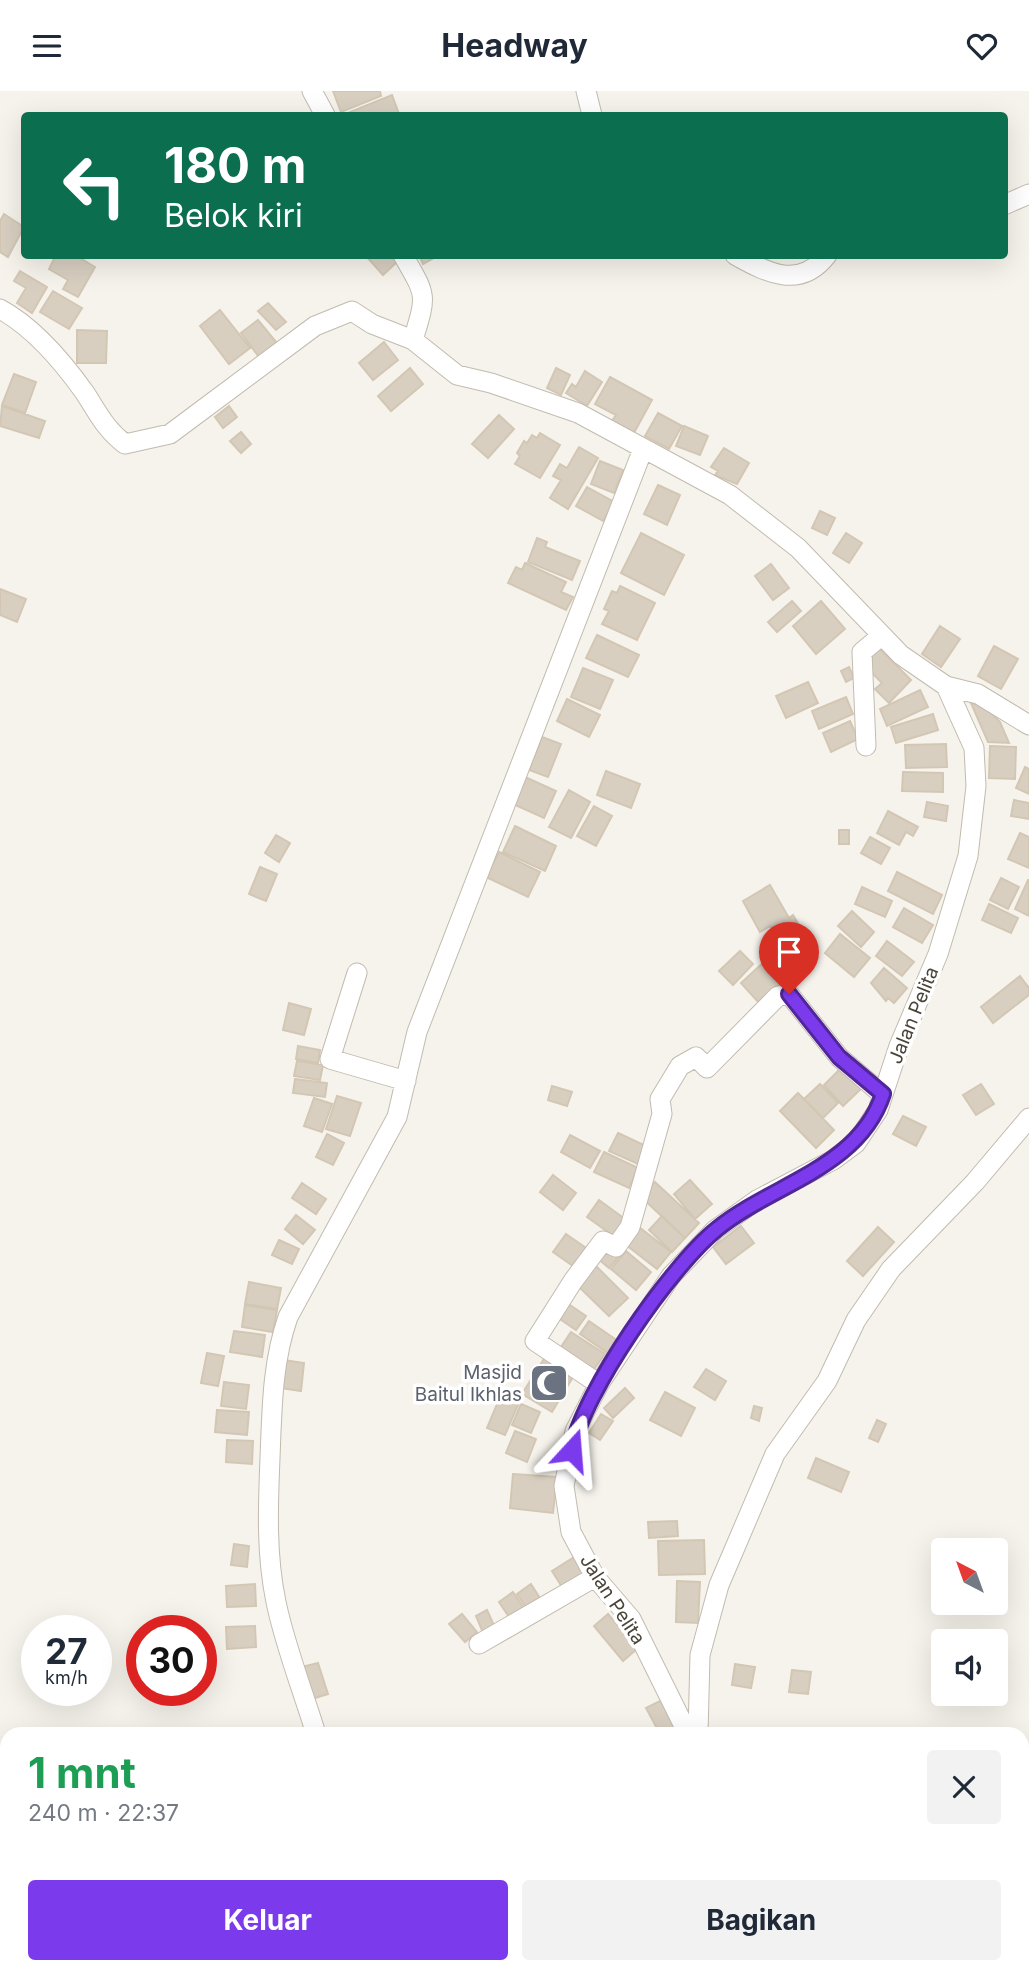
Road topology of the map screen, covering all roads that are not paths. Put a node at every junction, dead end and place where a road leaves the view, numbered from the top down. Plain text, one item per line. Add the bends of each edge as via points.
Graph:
1 (312, 91) edge
2 (586, 91) edge
3 (323, 112) edge
4 (592, 112) edge
5 (1029, 194) edge
6 (1008, 203) edge
7 (405, 259) edge
8 (743, 259) edge
9 (824, 259) edge
10 (0, 309) edge
11 (412, 340) junction
12 (643, 449) junction
13 (881, 636) junction
14 (946, 686) junction
15 (1029, 725) edge
16 (866, 746) dead end
17 (357, 973) dead end
18 (406, 1081) junction
19 (883, 1094) junction
20 (1029, 1118) edge
21 (599, 1384) junction
22 (595, 1577) junction
23 (479, 1644) dead end
24 (314, 1727) edge
25 (685, 1727) edge
26 (698, 1727) edge

1 - 3 street
2 - 4 street
5 - 6 street
7 - 11 street via 425,293
8 - 9 street via 765,272 792,278 818,267
10 - 11 street via 17,318 52,354 85,393 107,429 125,444 170,434 316,326 352,311
11 - 12 street via 457,375 578,414
12 - 13 street via 730,495 798,548
12 - 18 street via 417,1032
13 - 14 street
13 - 16 street via 862,652
14 - 15 street via 978,695
14 - 19 street, Jalan Pelita via 974,748 976,786 968,856 938,954
17 - 18 street via 330,1059
18 - 24 street via 397,1117 288,1317 277,1348 272,1391 270,1569 276,1605
19 - 21 street, Jalan Pelita via 856,1143 715,1230 671,1276
19 - 21 street via 839,1057 789,994 778,996 707,1068 696,1057 680,1066 660,1099 662,1114 631,1227 616,1247 603,1241 598,1246 535,1342
20 - 26 street via 891,1269 856,1320 827,1381 775,1454 719,1585 700,1655
21 - 22 street, Jalan Pelita via 575,1431 564,1486 571,1532
22 - 23 street
22 - 25 street, Jalan Pelita via 631,1619

